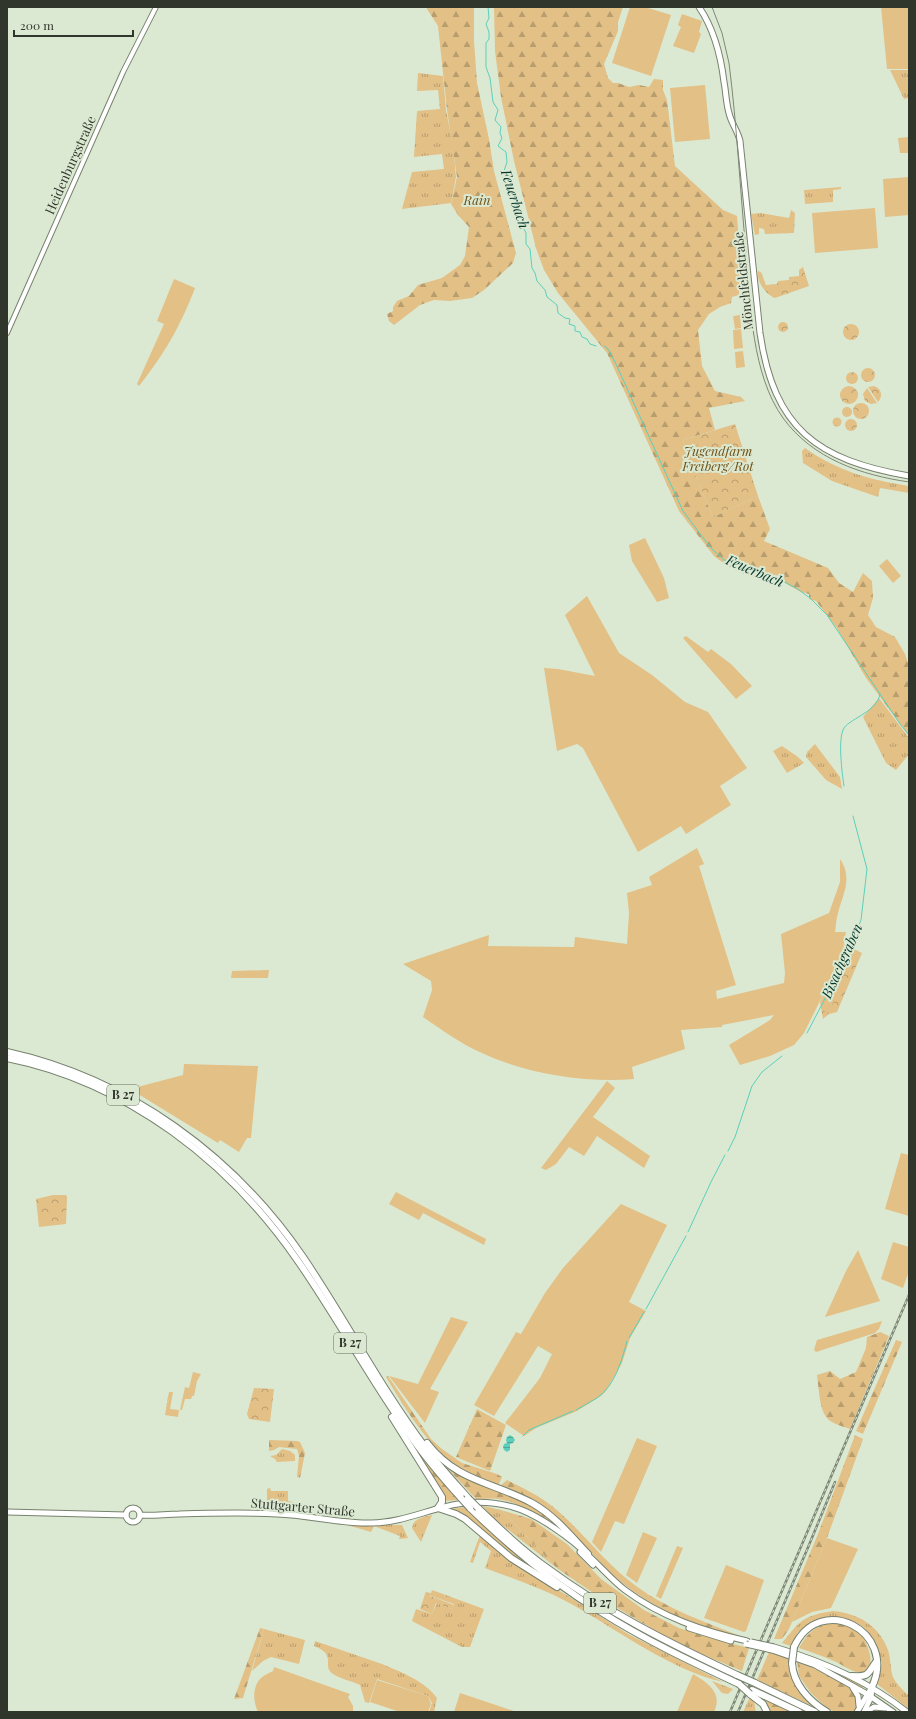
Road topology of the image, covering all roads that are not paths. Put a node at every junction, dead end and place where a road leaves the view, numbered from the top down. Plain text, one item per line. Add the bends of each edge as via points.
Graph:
1 (156, 7) edge
2 (700, 7) edge
3 (7, 332) edge
4 (909, 476) edge
5 (7, 1052) edge
6 (7, 1058) edge
7 (223, 1169) junction
8 (237, 1182) junction
9 (381, 1391) junction
10 (412, 1428) junction
11 (462, 1501) junction
12 (438, 1508) junction
13 (7, 1512) edge
14 (126, 1514) junction
15 (140, 1515) junction
16 (564, 1536) junction
17 (588, 1554) junction
18 (582, 1600) junction
19 (747, 1642) junction
20 (773, 1649) junction
21 (877, 1660) junction
22 (852, 1676) junction
23 (850, 1684) junction
24 (872, 1687) junction
25 (751, 1692) junction
26 (869, 1696) junction
27 (888, 1708) junction
28 (858, 1710) edge
29 (767, 1712) edge
30 (798, 1712) edge
31 (815, 1712) edge
32 (827, 1712) edge
33 (865, 1712) edge
34 (893, 1712) edge
35 (907, 1712) edge

1 - 3 street, Heidenburgstraße via 123,72
2 - 4 main road, Mönchfeldstraße via 718,51 728,112 740,141 761,340 766,369 774,392 798,427 824,449 858,465
5 - 7 highway, B 27 via 76,1073 131,1099 180,1130
6 - 7 highway, B 27 via 76,1079 134,1106
7 - 8 highway, B 27
8 - 9 highway, B 27 via 298,1260
8 - 10 highway, B 27 via 263,1206 302,1257
9 - 11 highway, B 27 via 424,1454
9 - 12 highway via 385,1405 442,1497
10 - 17 highway via 437,1454 465,1475 520,1497 543,1510
10 - 31 highway, B 27, bridge via 439,1464 478,1508 526,1552 584,1594 650,1632
11 - 12 main road, Stuttgarter Straße
11 - 16 main road, Stuttgarter Straße via 513,1507 539,1518
11 - 18 highway, B 27, bridge via 524,1558
12 - 15 main road, Stuttgarter Straße via 394,1521 370,1523 348,1523 264,1513
12 - 18 highway, B 27 via 465,1519 511,1558 574,1598
13 - 14 main road, Stuttgarter Straße
14 - 15 main road, Stuttgarter Straße via 129,1509 134,1508
14 - 15 main road, Stuttgarter Straße via 131,1521 137,1520
16 - 17 main road
16 - 19 main road via 623,1591 661,1616 696,1631
17 - 19 main road via 625,1590 655,1610 676,1620
18 - 25 highway, B 27, bridge via 647,1639
19 - 20 main road, bridge
20 - 22 main road via 813,1659
20 - 23 main road via 815,1665
21 - 22 highway via 868,1674
21 - 24 highway
21 - 32 highway, bridge via 868,1637 844,1621 829,1620 815,1624 802,1634 794,1647 794,1675 801,1689
22 - 24 main road
23 - 26 main road
23 - 28 main road via 858,1696
24 - 26 main road
24 - 35 main road
25 - 29 highway, B 27
25 - 30 highway, B 27
26 - 27 main road
26 - 28 main road
26 - 33 main road
27 - 33 main road via 876,1707
27 - 34 main road

